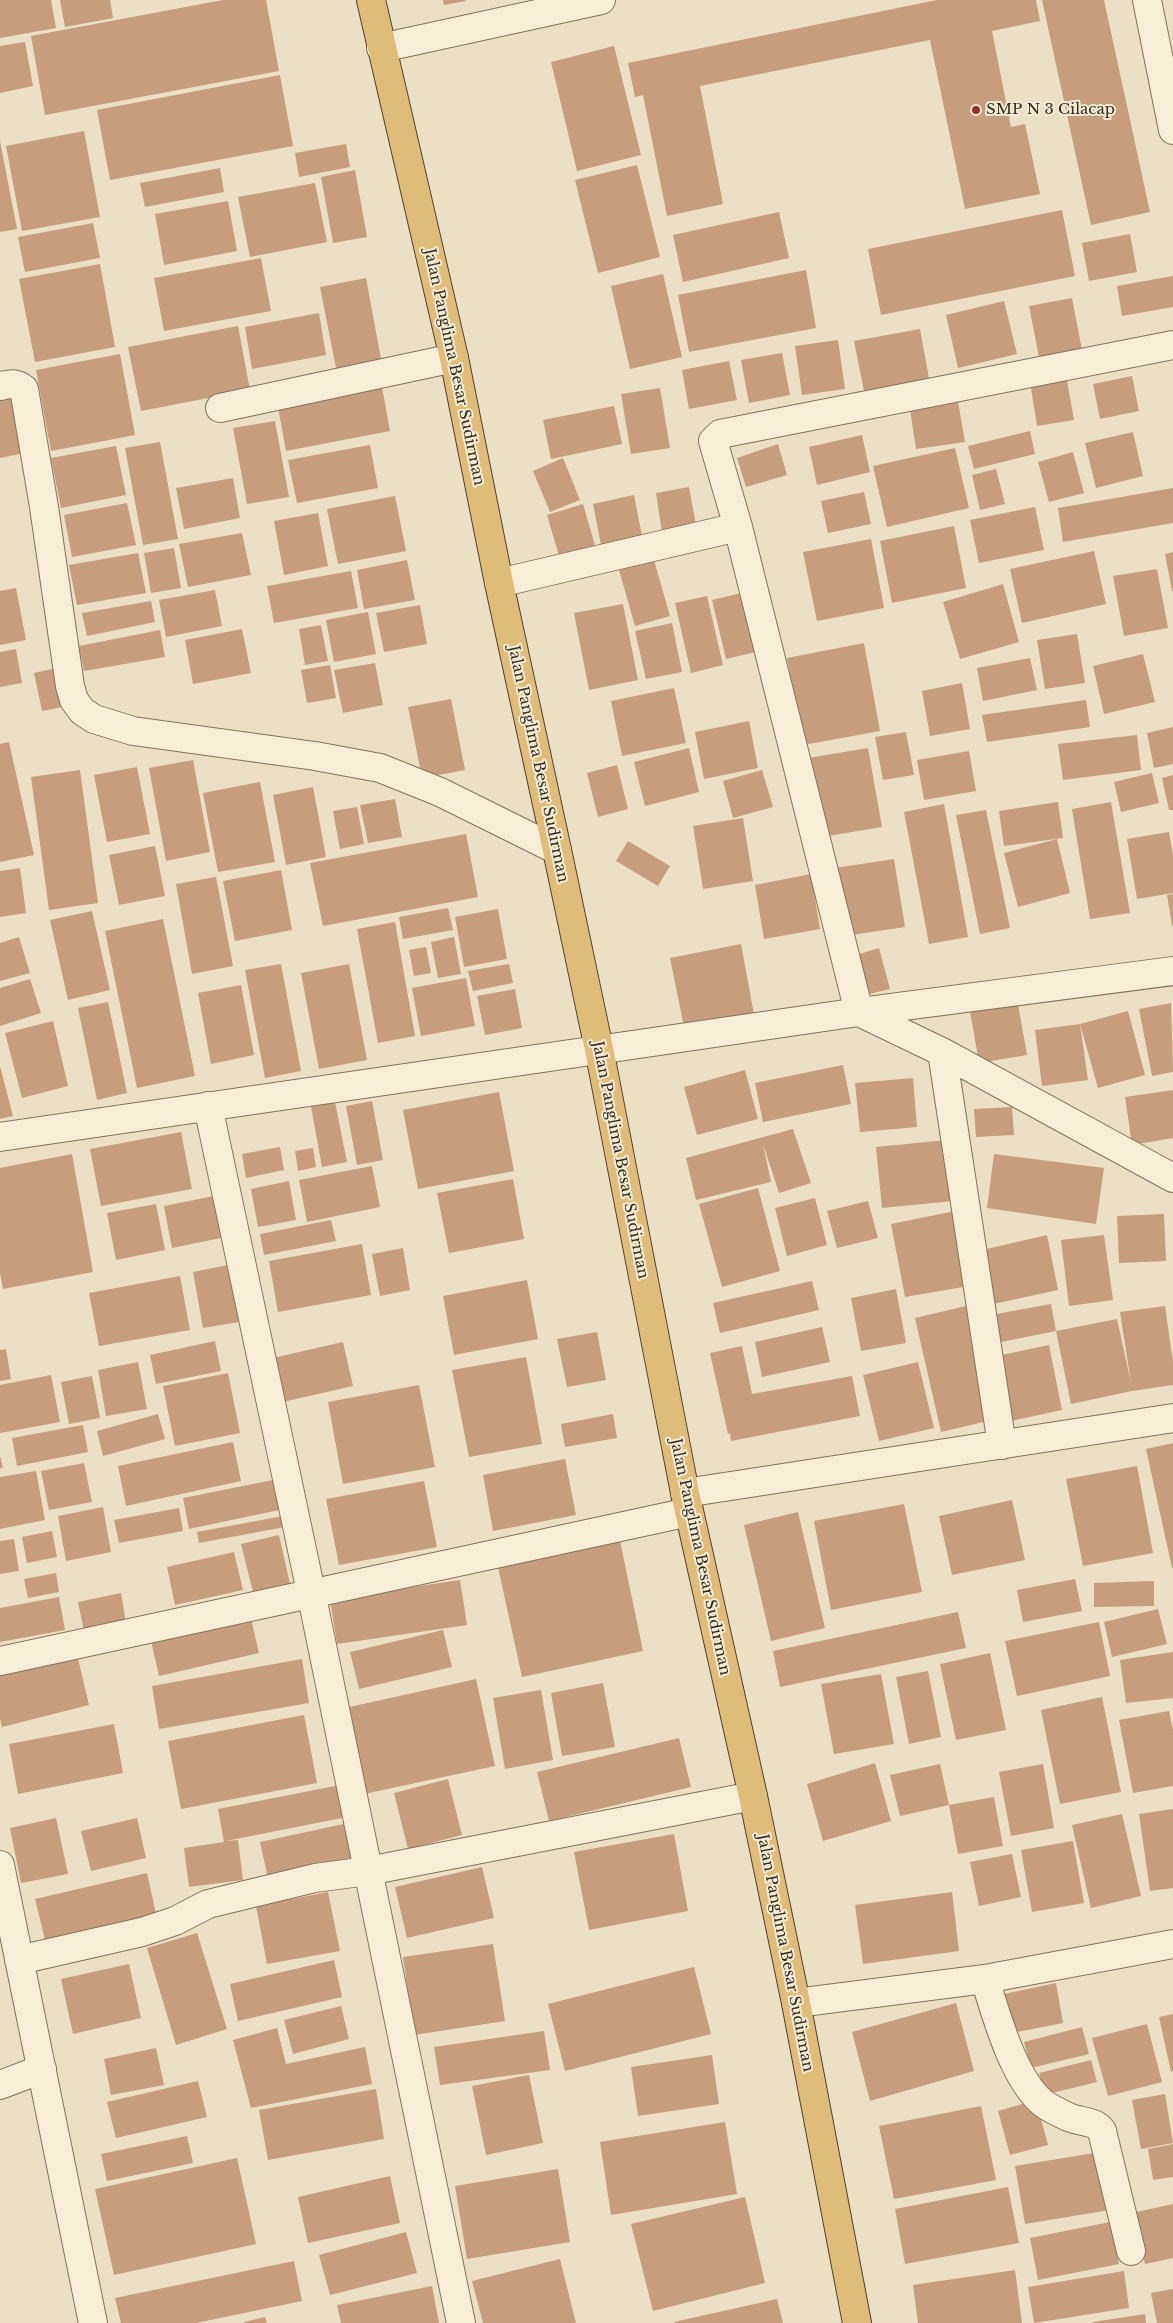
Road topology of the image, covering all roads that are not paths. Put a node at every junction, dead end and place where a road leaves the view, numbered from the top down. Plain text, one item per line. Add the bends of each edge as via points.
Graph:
1 (371, 0) edge
2 (601, 0) edge
3 (1147, 0) edge
4 (381, 48) junction
5 (1172, 123) edge
6 (1173, 345) edge
7 (454, 358) junction
8 (0, 386) edge
9 (220, 408) dead end
10 (738, 527) junction
11 (499, 583) junction
12 (557, 850) junction
13 (1173, 971) edge
14 (859, 1012) junction
15 (599, 1049) junction
16 (942, 1052) junction
17 (208, 1106) junction
18 (0, 1137) edge
19 (1173, 1178) edge
20 (1173, 1418) edge
21 (1002, 1444) junction
22 (687, 1502) junction
23 (311, 1592) junction
24 (0, 1661) edge
25 (753, 1796) junction
26 (0, 1865) edge
27 (368, 1871) junction
28 (1173, 1944) edge
29 (19, 1960) junction
30 (985, 1979) junction
31 (796, 2003) junction
32 (42, 2069) junction
33 (0, 2085) edge
34 (1131, 2251) dead end
35 (93, 2323) edge
36 (461, 2323) edge
37 (857, 2323) edge

1 - 4 highway, Jalan Panglima Besar Sudirman
2 - 4 street
3 - 5 street
4 - 7 highway, Jalan Panglima Besar Sudirman
6 - 10 street via 720,434 713,441
7 - 9 street
7 - 11 highway, Jalan Panglima Besar Sudirman
8 - 12 street via 13,384 24,389 70,686 82,711 94,719 133,731 380,768 440,792
10 - 11 street
10 - 14 street
11 - 12 highway, Jalan Panglima Besar Sudirman
12 - 15 highway, Jalan Panglima Besar Sudirman
13 - 14 street
14 - 15 street
14 - 16 street
15 - 17 street
15 - 22 highway, Jalan Panglima Besar Sudirman
16 - 19 street
16 - 21 street
17 - 18 street
17 - 23 street
20 - 21 street
21 - 22 street
22 - 23 street
22 - 25 highway, Jalan Panglima Besar Sudirman
23 - 24 street
23 - 27 street
25 - 27 street
25 - 31 highway, Jalan Panglima Besar Sudirman
26 - 29 street
27 - 29 street via 315,1878 208,1904 175,1921 142,1932
27 - 36 street
28 - 30 street
29 - 32 street
30 - 31 street
30 - 34 street via 1004,2038 1030,2090 1046,2105 1070,2118 1096,2125 1102,2131
31 - 37 highway, Jalan Panglima Besar Sudirman
32 - 33 street
32 - 35 street

